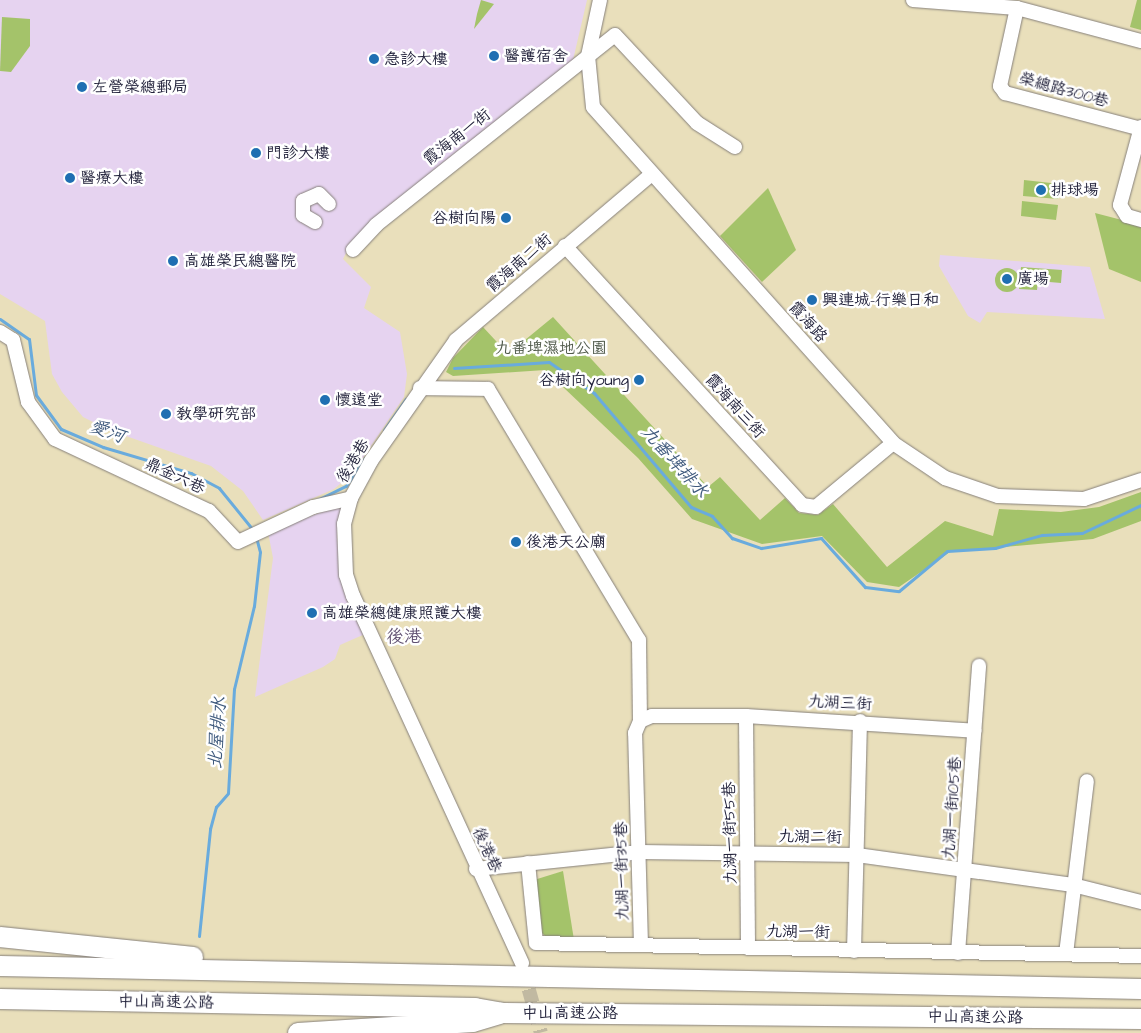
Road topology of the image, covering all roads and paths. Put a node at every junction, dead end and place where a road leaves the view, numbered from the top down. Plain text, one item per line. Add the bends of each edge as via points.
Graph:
1 (600, 0) edge
2 (914, 0) edge
3 (1017, 8) junction
4 (1141, 41) edge
5 (588, 56) junction
6 (1141, 128) edge
7 (735, 147) dead end
8 (652, 174) junction
9 (329, 204) dead end
10 (1141, 220) edge
11 (315, 222) dead end
12 (565, 246) junction
13 (353, 250) dead end
14 (0, 332) edge
15 (420, 388) junction
16 (893, 443) junction
17 (1141, 480) edge
18 (351, 498) junction
19 (979, 666) dead end
20 (746, 716) junction
21 (640, 720) junction
22 (860, 721) junction
23 (975, 731) junction
24 (1087, 781) dead end
25 (640, 852) junction
26 (748, 852) junction
27 (857, 855) junction
28 (528, 863) junction
29 (476, 869) junction
30 (965, 869) junction
31 (1074, 885) junction
32 (1141, 902) edge
33 (0, 937) edge
34 (640, 945) junction
35 (748, 948) junction
36 (854, 951) junction
37 (958, 953) junction
38 (1066, 954) junction
39 (1141, 956) edge
40 (522, 963) tunnel mouth
41 (0, 966) edge
42 (319, 971) junction
43 (1141, 989) edge
44 (0, 999) edge
45 (504, 1013) junction
46 (1141, 1019) edge
47 (298, 1033) edge

1 - 5 street, 霞海路
2 - 3 street
3 - 4 street
3 - 6 street, 榮總路300巷 via 1000,86 1005,93
5 - 7 street, 霞海南一街 via 615,35 697,123
5 - 8 street, 霞海路 via 593,107
5 - 13 street, 霞海南一街 via 376,225
6 - 10 street via 1120,205 1127,216
8 - 12 street, 霞海南二街
8 - 16 street, 霞海路
9 - 11 street via 319,194 303,201 303,215
12 - 15 street, 霞海南二街 via 456,340
12 - 16 street, 霞海南三街 via 802,505 816,507
14 - 18 street, 鼎金六巷 via 13,340 28,402 55,439 209,511 238,542 314,507
15 - 18 street, 後港巷
15 - 21 street via 488,389 638,640
16 - 17 street, 霞海路 via 945,478 998,496 1084,499
18 - 29 street, 後港巷 via 344,524 347,580
19 - 23 street, 九湖一街105巷
20 - 21 street, 九湖三街
20 - 22 street, 九湖三街
20 - 26 street, 九湖一街55巷
21 - 25 street, 九湖一街35巷 via 635,733
22 - 23 street, 九湖三街
22 - 27 street
23 - 30 street, 九湖一街105巷
24 - 31 street
25 - 26 street, 九湖二街
25 - 28 street, 九湖二街
25 - 34 street, 九湖一街35巷
26 - 27 street, 九湖二街
26 - 35 street, 九湖一街55巷
27 - 30 street, 九湖二街
27 - 36 street
28 - 29 street, 九湖二街
28 - 34 street, 九湖一街 via 536,943
29 - 40 street, 後港巷
30 - 31 street, 九湖二街
30 - 37 street, 九湖一街105巷
31 - 32 street, 九湖二街
31 - 38 street
33 - 42 highway
34 - 35 street, 九湖一街
35 - 36 street, 九湖一街
36 - 37 street, 九湖一街
37 - 38 street, 九湖一街
38 - 39 street, 九湖一街
41 - 42 highway, 中山高速公路
42 - 43 highway, 中山高速公路
44 - 45 highway, 中山高速公路 via 475,1008
45 - 46 highway, 中山高速公路
45 - 47 highway via 473,1022

